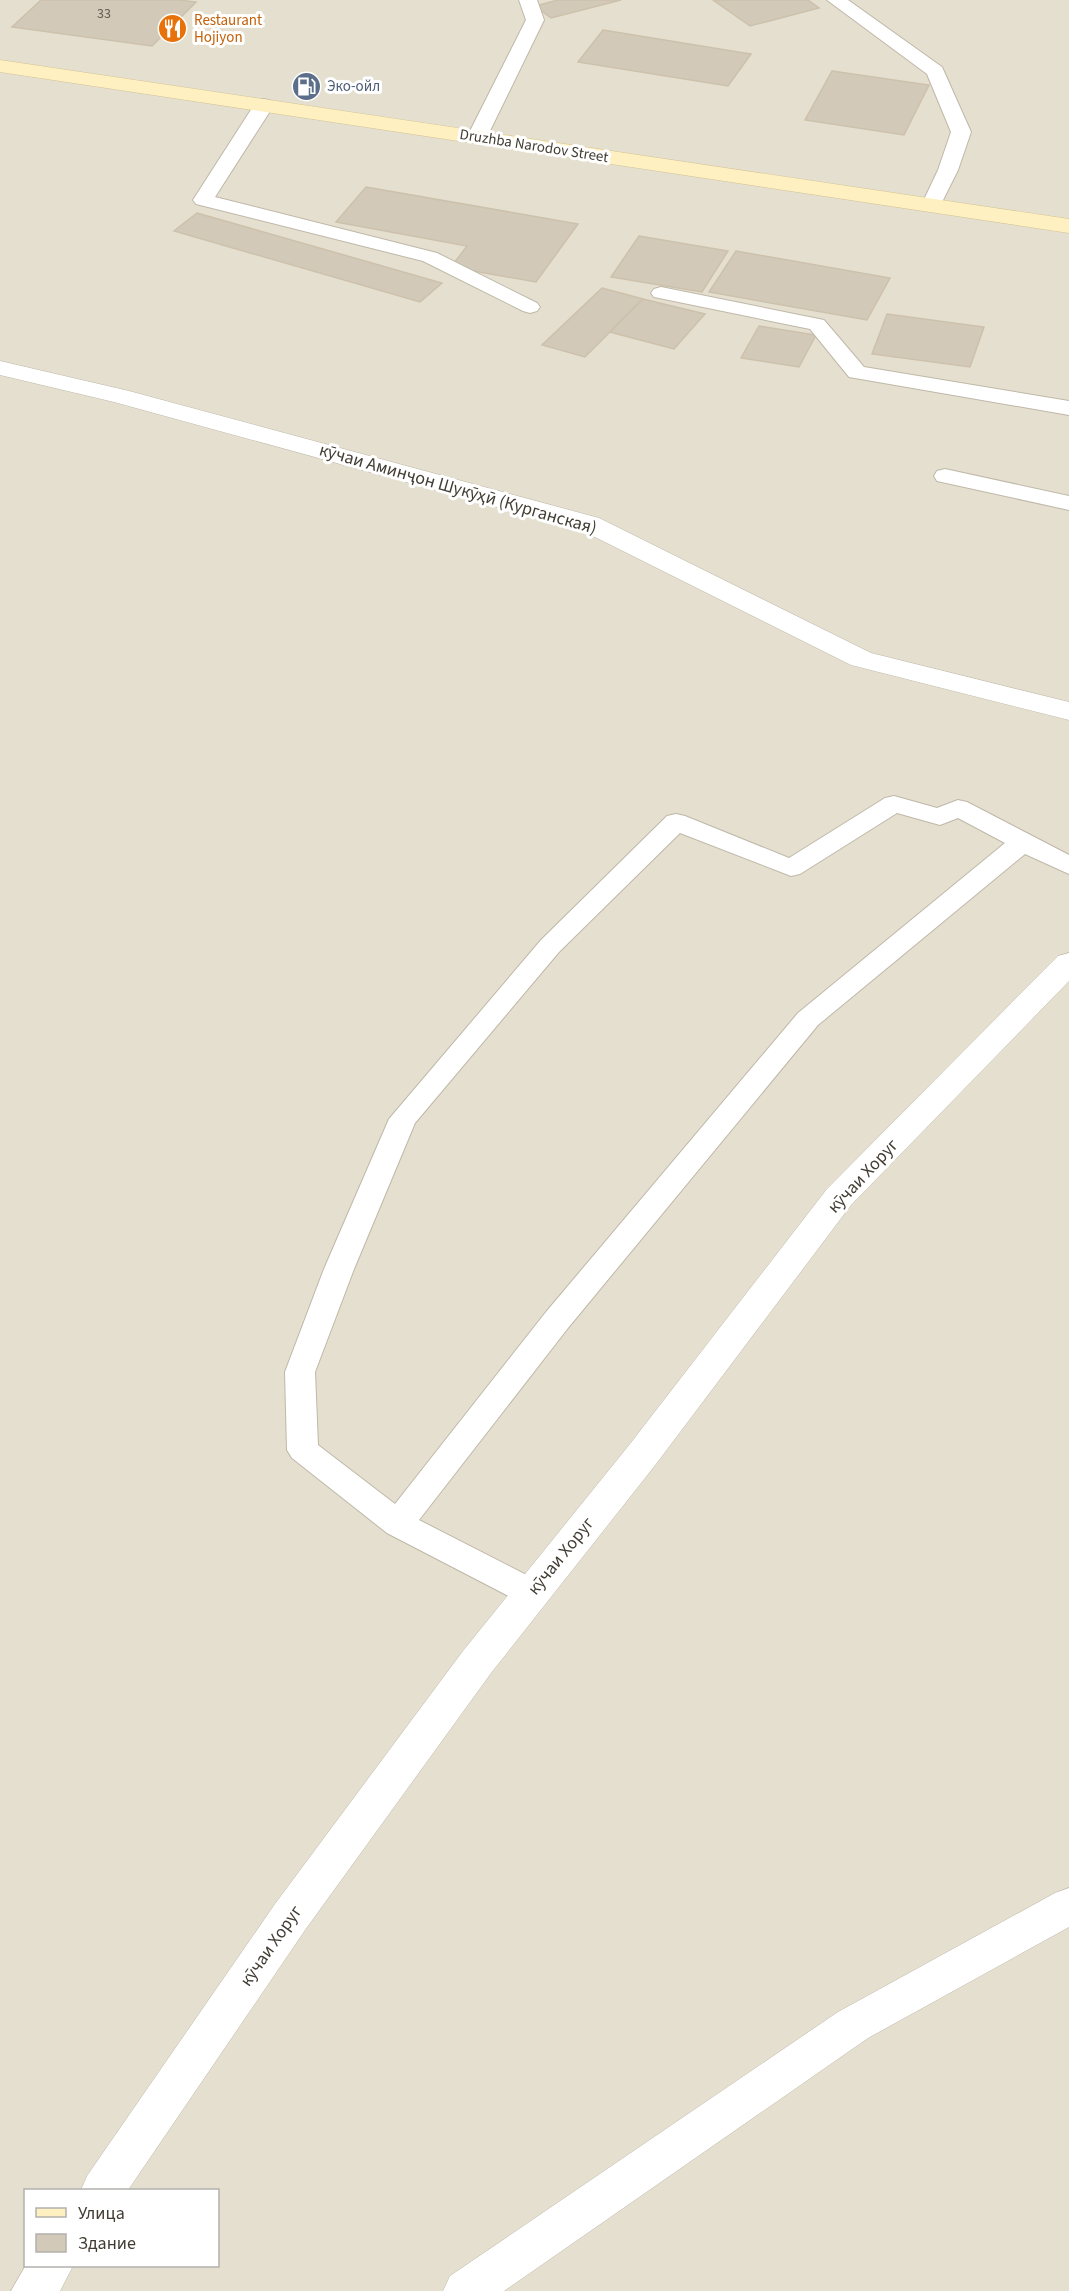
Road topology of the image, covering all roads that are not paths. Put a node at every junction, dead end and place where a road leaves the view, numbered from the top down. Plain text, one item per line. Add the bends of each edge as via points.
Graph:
1 (528, 0) edge
2 (836, 0) edge
3 (0, 66) edge
4 (264, 105) junction
5 (477, 137) junction
6 (931, 206) junction
7 (1069, 226) edge
8 (661, 293) dead end
9 (530, 307) dead end
10 (0, 368) edge
11 (1069, 408) edge
12 (945, 476) dead end
13 (1069, 503) edge
14 (1069, 711) edge
15 (1023, 842) junction
16 (1069, 866) edge
17 (1069, 963) edge
18 (398, 1524) junction
19 (532, 1593) junction
20 (1069, 1906) edge
21 (104, 2189) edge
22 (50, 2267) edge
23 (34, 2291) edge
24 (466, 2291) edge

1 - 5 lane via 536,20
2 - 6 lane via 935,71 962,132
3 - 4 main road, Druzhba Narodov Street
4 - 5 main road, Druzhba Narodov Street
4 - 9 lane via 203,200 430,257
5 - 6 main road, Druzhba Narodov Street
6 - 7 main road, Druzhba Narodov Street
8 - 11 lane via 817,324 857,372
10 - 14 street, кӯчаи Аминҷон Шукӯҳӣ (Курганская) via 120,396 591,524 861,659
12 - 13 lane
15 - 16 lane
15 - 18 lane via 808,1019 557,1320
15 - 18 lane via 958,808 940,817 894,804 791,868 676,822 549,946 403,1119 300,1372 303,1450
17 - 19 street, кӯчаи Хоруг via 839,1197
18 - 19 lane
19 - 21 street, кӯчаи Хоруг via 290,1917
20 - 24 street via 853,2025
22 - 23 street

